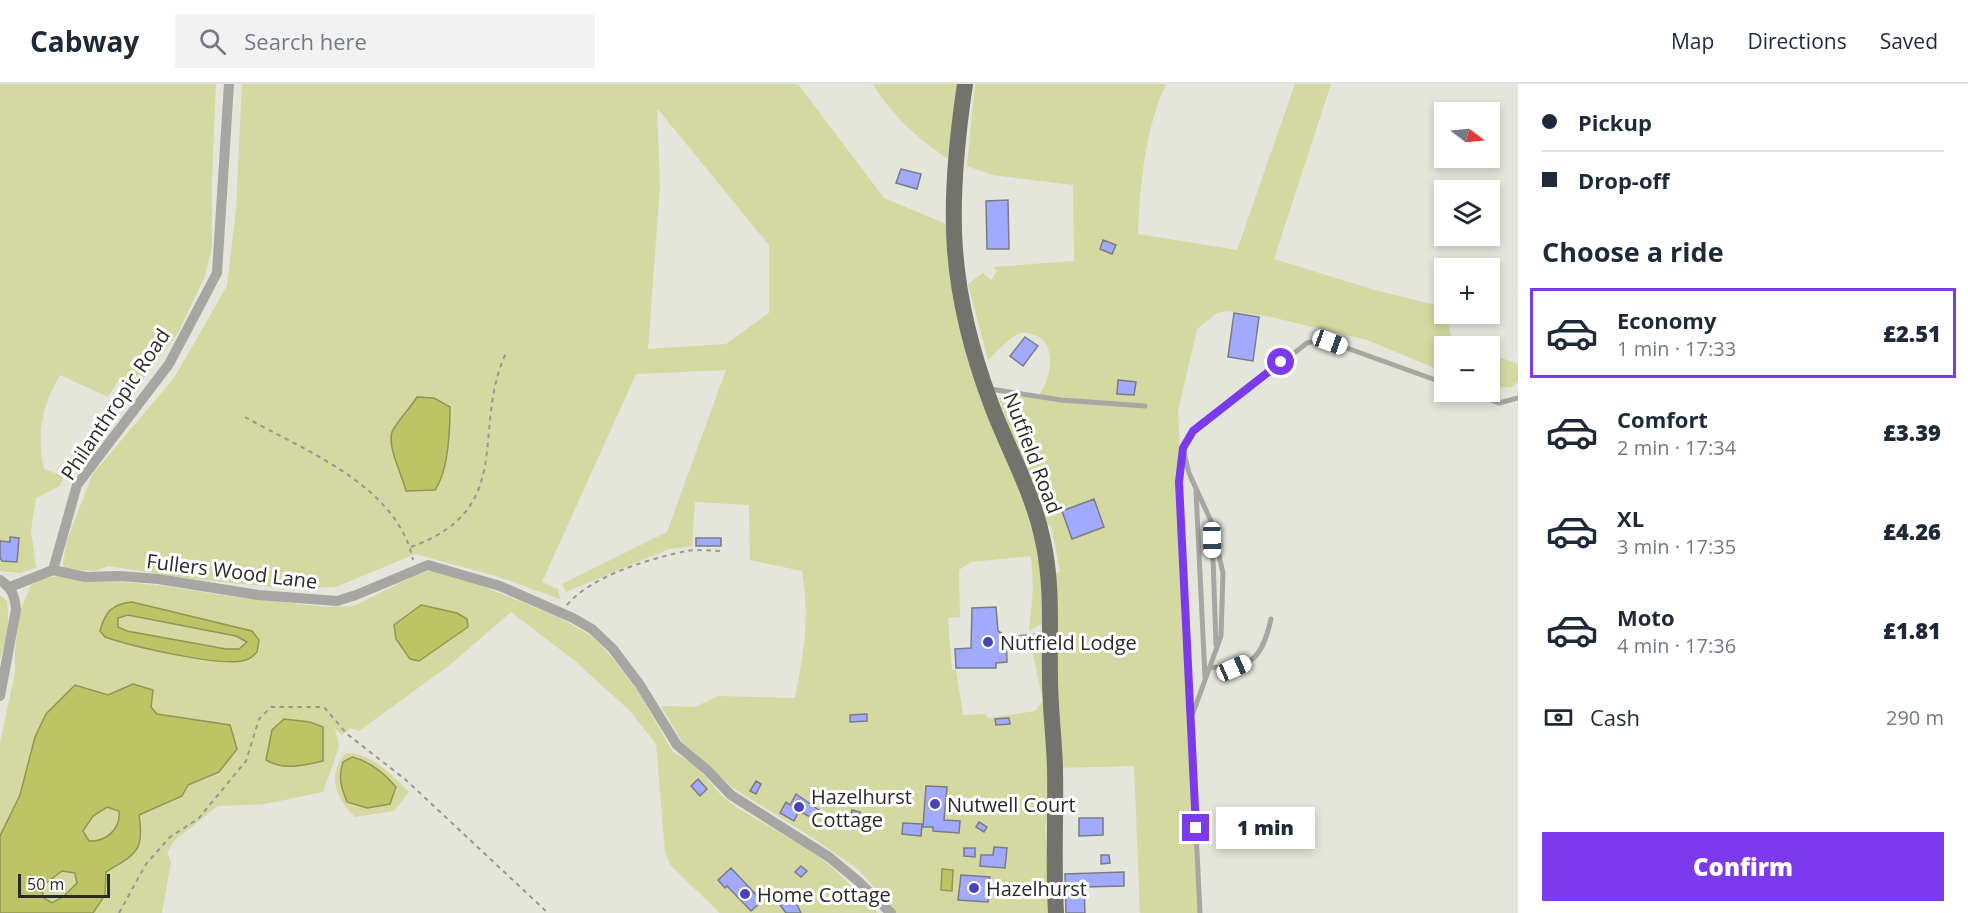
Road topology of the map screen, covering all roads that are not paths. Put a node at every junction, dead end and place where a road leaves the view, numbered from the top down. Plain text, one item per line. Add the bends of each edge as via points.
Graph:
1 (229, 84) edge
2 (965, 84) edge
3 (1434, 380) edge
4 (986, 388) junction
5 (1518, 398) edge
6 (1496, 402) edge
7 (1145, 406) dead end
8 (1183, 448) junction
9 (1195, 487) junction
10 (1211, 521) junction
11 (53, 570) junction
12 (5, 584) edge
13 (1270, 619) dead end
14 (1050, 635) junction
15 (1020, 637) dead end
16 (1216, 651) junction
17 (1210, 667) junction
18 (1205, 680) junction
19 (0, 696) edge
20 (1191, 720) junction
21 (891, 913) edge
22 (1056, 913) edge
23 (1200, 913) edge

1 - 11 street, Philanthropic Road via 217,273 169,364 77,485
2 - 4 main road, Nutfield Road via 954,173 952,231 960,303
3 - 8 lane via 1320,340 1298,348 1207,419 1193,431
4 - 7 lane via 1060,400
4 - 14 main road, Nutfield Road via 1038,522 1051,591
5 - 6 lane
8 - 9 lane
8 - 20 lane via 1179,482
9 - 10 lane
9 - 18 lane
10 - 16 lane
10 - 16 lane via 1223,573 1223,620
11 - 12 street
11 - 21 street, Fullers Wood Lane via 85,577 158,579 248,594 337,601 428,565 467,575 561,612 592,629 612,649 640,685 677,745 731,795 829,857
12 - 19 street via 15,597 16,610
13 - 17 lane via 1265,644 1257,656 1234,668
14 - 15 lane
14 - 22 main road, Nutfield Road
16 - 17 lane
17 - 18 lane
18 - 20 lane
20 - 23 lane

